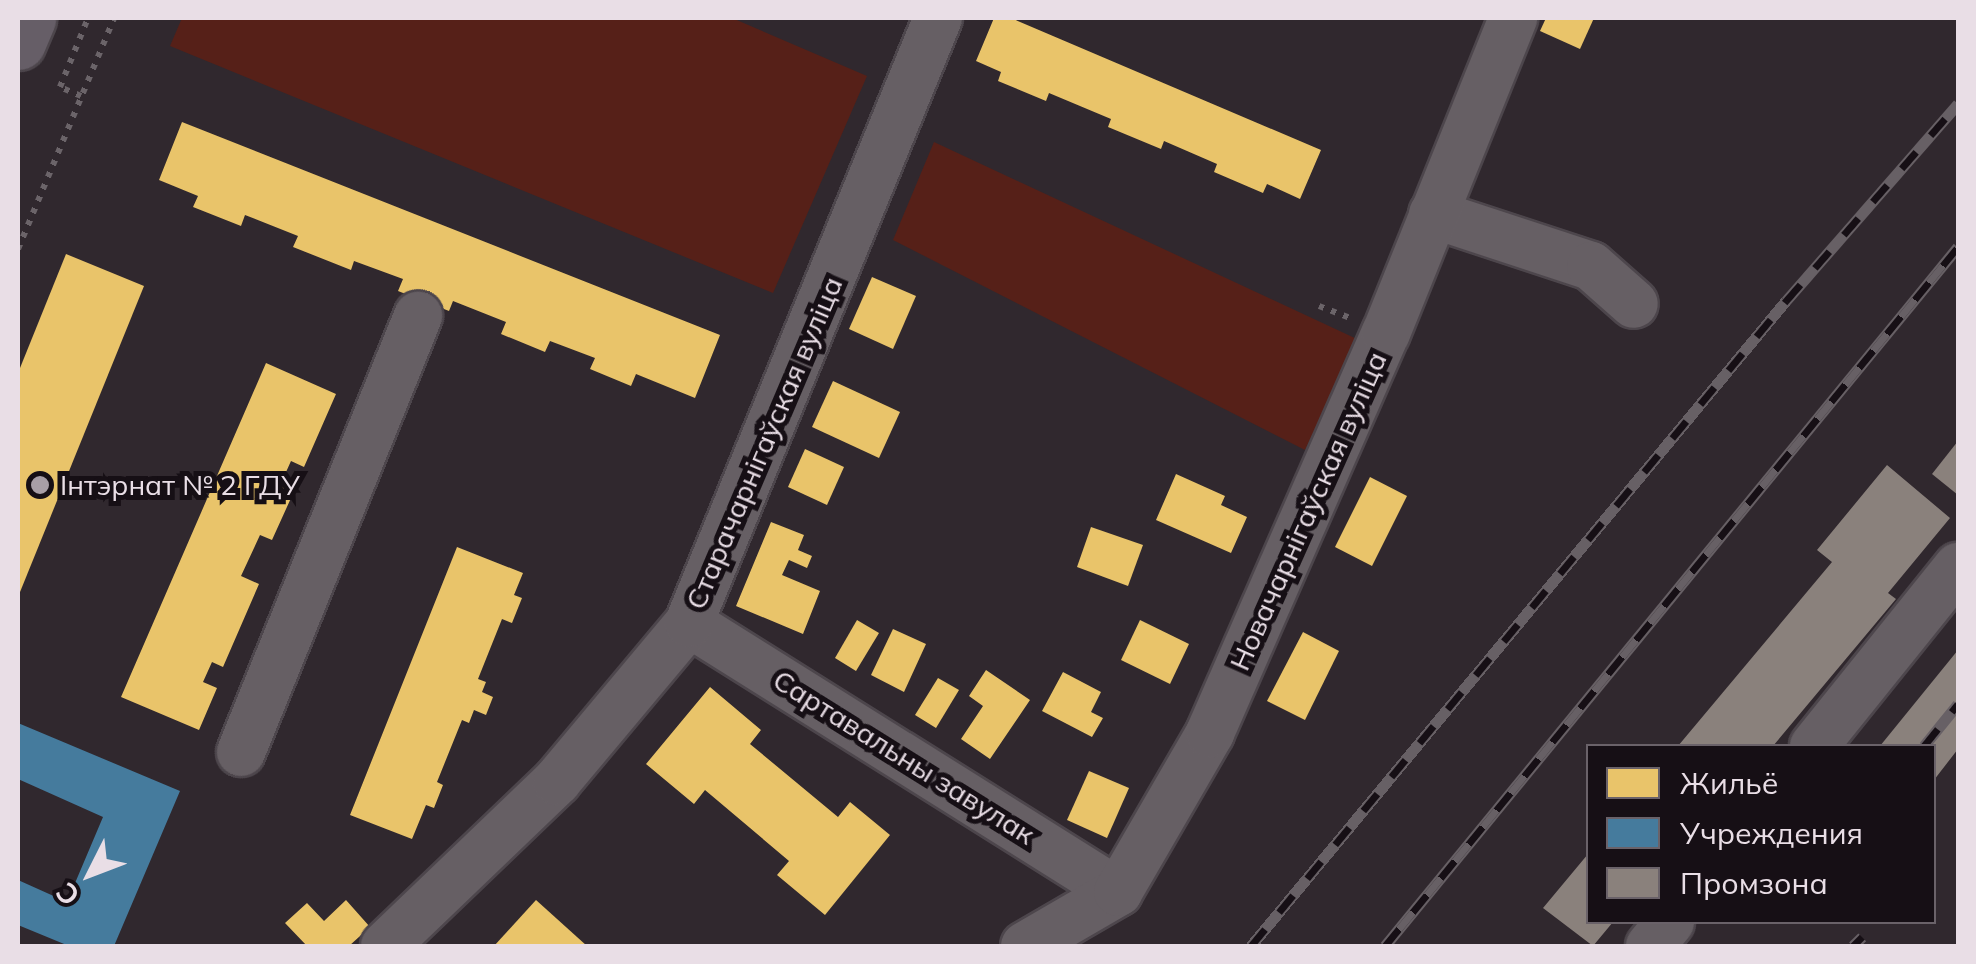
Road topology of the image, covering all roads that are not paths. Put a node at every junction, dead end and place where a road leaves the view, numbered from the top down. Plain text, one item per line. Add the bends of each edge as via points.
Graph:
1 (28, 18) edge
2 (938, 18) edge
3 (1513, 18) edge
4 (18, 42) edge
5 (1433, 214) junction
6 (1634, 304) dead end
7 (418, 316) dead end
8 (1958, 568) edge
9 (689, 623) junction
10 (1816, 744) edge
11 (241, 752) dead end
12 (1118, 892) junction
13 (1668, 924) edge
14 (384, 946) edge
15 (1026, 946) edge
16 (1650, 946) edge

1 - 4 main road
2 - 9 street, Старачарнігаўская вуліца
3 - 5 street, Новачарнігаўская вуліца
5 - 6 street via 1591,266
5 - 12 street, Новачарнігаўская вуліца via 1210,733
7 - 11 street
8 - 10 street
9 - 12 street, Сартавальны завулак
9 - 14 street, Старачарнігаўская вуліца via 556,780
12 - 15 street, Новачарнігаўская вуліца
13 - 16 street

